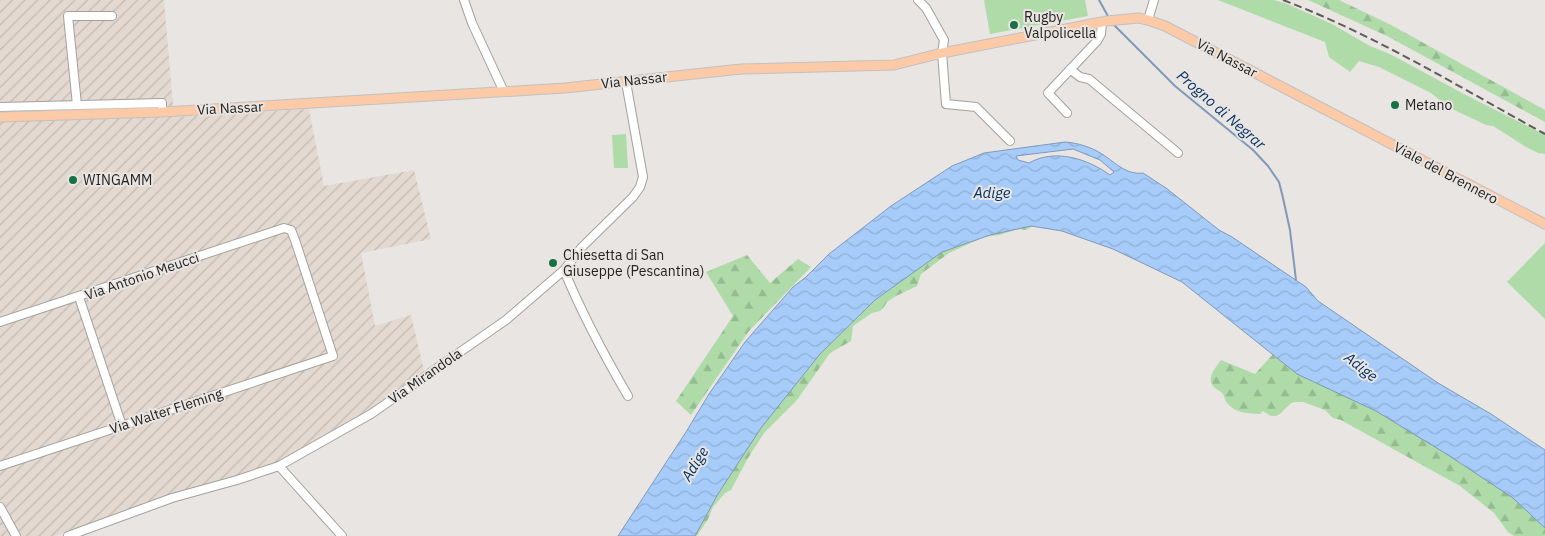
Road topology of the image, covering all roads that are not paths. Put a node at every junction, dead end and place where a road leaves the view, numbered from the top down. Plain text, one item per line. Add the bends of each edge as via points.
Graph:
1 (464, 0) edge
2 (918, 0) edge
3 (1154, 0) edge
4 (112, 16) dead end
5 (1148, 20) junction
6 (1104, 21) junction
7 (942, 53) junction
8 (1070, 69) junction
9 (626, 82) junction
10 (504, 92) junction
11 (77, 105) junction
12 (0, 107) edge
13 (162, 112) junction
14 (1067, 113) dead end
15 (0, 117) edge
16 (1347, 121) joint
17 (1010, 141) dead end
18 (1178, 153) dead end
19 (1545, 224) edge
20 (564, 270) junction
21 (79, 297) junction
22 (0, 322) edge
23 (333, 356) joint
24 (628, 396) dead end
25 (122, 426) junction
26 (0, 466) edge
27 (280, 466) junction
28 (0, 507) edge
29 (16, 536) edge
30 (68, 536) edge
31 (342, 536) edge

1 - 10 street
2 - 7 street via 944,40
3 - 5 street
4 - 11 street via 68,16
5 - 6 main road, Via Nassar
5 - 16 main road, Via Nassar
6 - 7 main road, Via Nassar
6 - 8 street via 1097,41
7 - 9 main road, Via Nassar via 894,65 740,69
7 - 17 street via 946,104 976,107
8 - 14 street via 1048,93
8 - 18 street via 1089,79
9 - 10 main road, Via Nassar
9 - 20 street, Via Mirandola via 642,177 640,187
10 - 13 main road, Via Nassar
11 - 12 street
11 - 13 street via 162,103
13 - 15 main road, Via Nassar
16 - 19 main road, Viale del Brennero
20 - 24 street via 598,345
20 - 27 street, Via Mirandola via 506,320 379,409
21 - 22 street, Via Antonio Meucci
21 - 23 street, Via Antonio Meucci via 284,228 291,230 295,240
21 - 25 street
23 - 25 street, Via Walter Fleming
25 - 26 street, Via Walter Fleming
27 - 30 street, Via Mirandola via 172,498
27 - 31 street
28 - 29 street

